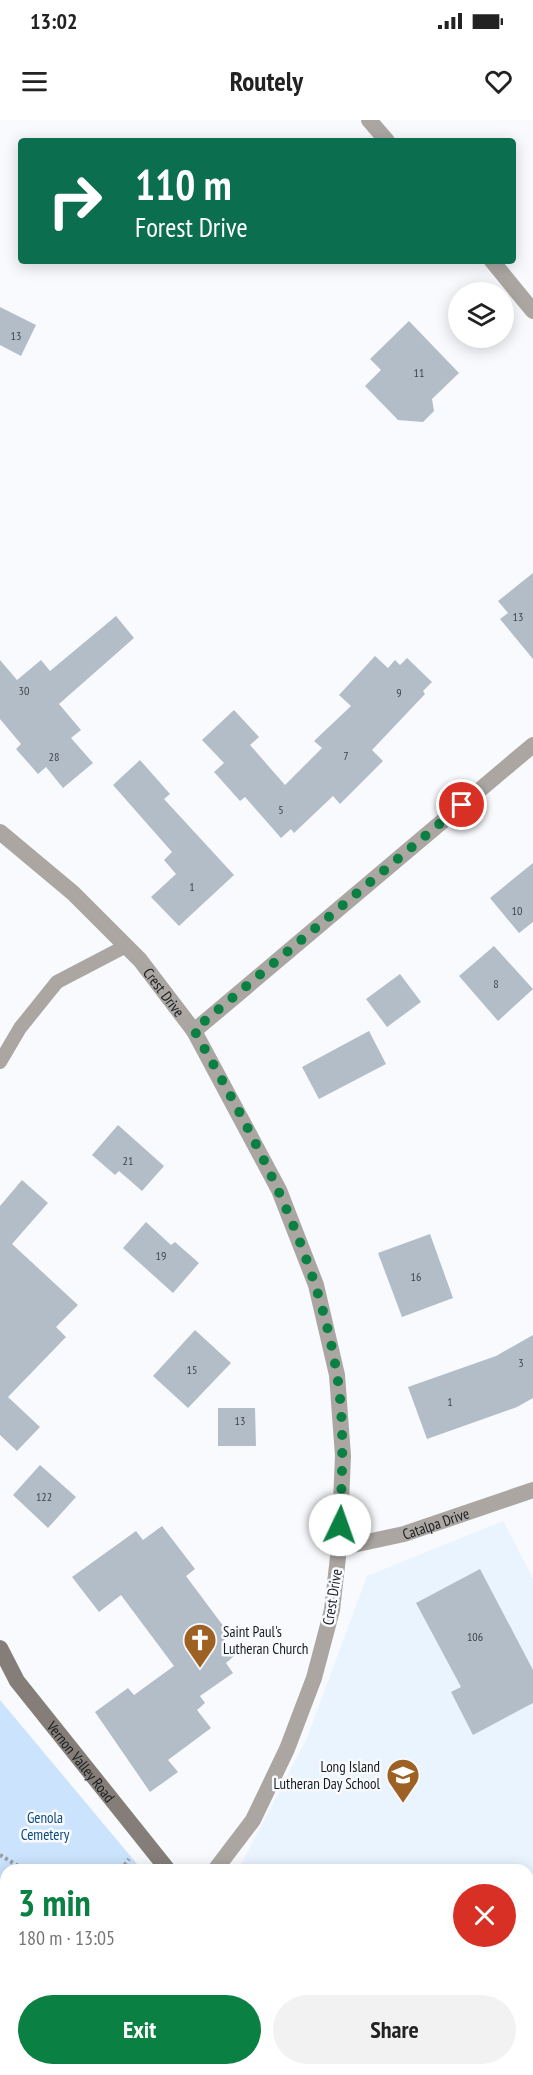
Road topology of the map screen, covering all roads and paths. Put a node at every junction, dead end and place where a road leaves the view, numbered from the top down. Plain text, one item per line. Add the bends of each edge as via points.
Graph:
1 (369, 120) edge
2 (384, 138) edge
3 (494, 264) edge
4 (533, 311) edge
5 (533, 745) edge
6 (0, 832) edge
7 (126, 946) junction
8 (194, 1030) junction
9 (0, 1062) edge
10 (533, 1491) edge
11 (339, 1548) junction
12 (0, 1648) edge
13 (0, 1855) edge
14 (15, 1864) edge
15 (163, 1864) edge
16 (220, 1864) edge

1 - 2 street
3 - 4 street
5 - 8 street
6 - 7 street, Crest Drive via 73,893
7 - 8 street, Crest Drive
7 - 9 lane via 57,982 20,1028
8 - 11 street, Crest Drive via 279,1190 316,1285 337,1375 343,1456
10 - 11 street, Catalpa Drive via 404,1534
11 - 16 street, Crest Drive via 332,1610 314,1678 287,1749 253,1820
12 - 15 main road, Vernon Valley Road via 17,1681
13 - 14 path

